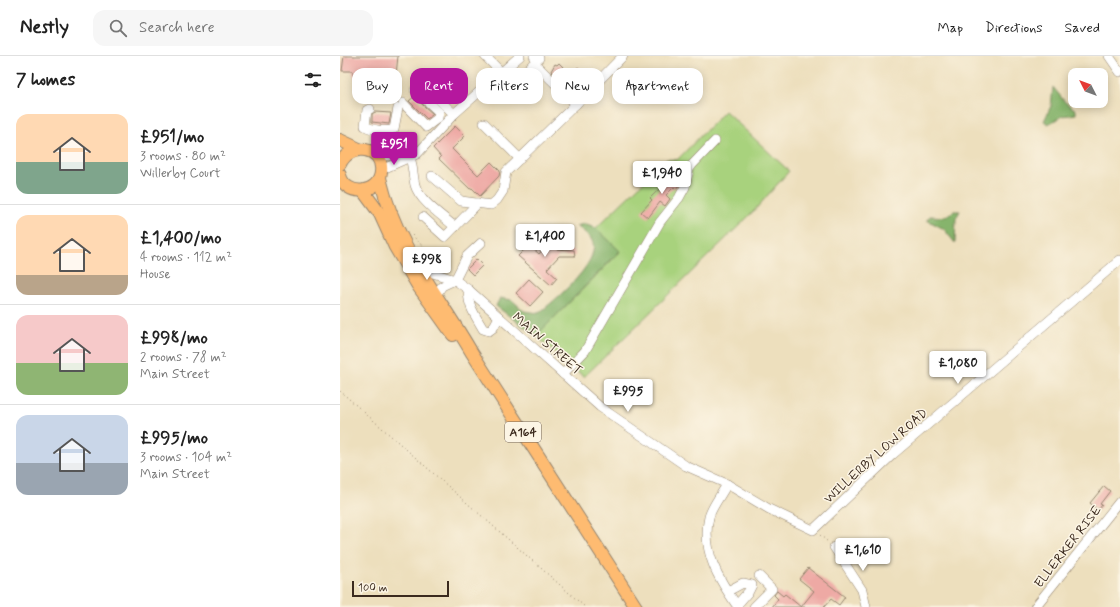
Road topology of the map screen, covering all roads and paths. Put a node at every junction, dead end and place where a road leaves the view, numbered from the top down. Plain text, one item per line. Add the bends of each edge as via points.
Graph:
1 (485, 56) edge
2 (520, 56) edge
3 (623, 56) edge
4 (1109, 56) edge
5 (537, 59) edge
6 (498, 68) edge
7 (506, 68) edge
8 (529, 68) edge
9 (1120, 72) edge
10 (551, 75) edge
11 (604, 75) edge
12 (476, 96) edge
13 (430, 104) edge
14 (444, 104) edge
15 (576, 104) edge
16 (370, 109) dead end
17 (454, 114) junction
18 (484, 123) dead end
19 (340, 140) edge
20 (716, 142) dead end
21 (359, 149) junction
22 (374, 154) junction
23 (413, 155) junction
24 (520, 159) junction
25 (340, 164) edge
26 (380, 174) junction
27 (340, 175) edge
28 (432, 176) dead end
29 (363, 191) junction
30 (478, 203) junction
31 (423, 217) dead end
32 (455, 226) junction
33 (412, 235) dead end
34 (481, 243) dead end
35 (411, 257) junction
36 (1120, 260) edge
37 (444, 269) dead end
38 (455, 280) junction
39 (469, 290) junction
40 (436, 295) junction
41 (499, 317) junction
42 (564, 374) junction
43 (340, 390) edge
44 (727, 484) junction
45 (1120, 501) edge
46 (813, 530) junction
47 (834, 548) joint
48 (759, 576) dead end
49 (728, 591) junction
50 (749, 591) junction
51 (757, 604) edge
52 (738, 606) edge
53 (585, 607) edge
54 (628, 607) edge
55 (636, 607) edge
56 (866, 607) edge
57 (1034, 607) edge

1 - 6 street
2 - 7 street
3 - 11 street
4 - 9 street
5 - 8 street
5 - 10 street
12 - 17 street
13 - 16 street via 438,112 438,118 426,127 401,105 394,129 370,129 365,126 367,110
14 - 17 street
15 - 24 street
17 - 23 street
18 - 24 street
19 - 21 highway
20 - 42 street via 689,169 685,187 679,198 652,235 585,350
21 - 22 highway
21 - 25 highway via 347,154
22 - 23 street
22 - 26 highway, A164 via 380,164
23 - 26 street
23 - 32 street via 415,186 420,194
24 - 30 street via 506,172 503,190 497,200 491,204
26 - 29 highway via 370,189
26 - 35 highway, A164 via 391,215
27 - 29 highway via 344,184
28 - 30 street via 461,201
29 - 54 highway, A164 via 380,214 395,247 418,286 447,326
30 - 32 street
31 - 32 street via 445,237
33 - 37 path
34 - 38 street via 467,256
35 - 38 street, MAIN STREET via 433,273
35 - 40 highway, A164
36 - 46 street, WILLERBY LOW ROAD via 892,455
38 - 39 street, MAIN STREET
38 - 40 street via 442,286
39 - 41 street, MAIN STREET
39 - 41 street via 472,310 483,329 489,331 493,328
40 - 55 highway, A164
41 - 42 street, MAIN STREET
42 - 44 street, MAIN STREET via 600,406 686,466
43 - 53 path
44 - 46 street, MAIN STREET via 769,509
44 - 49 street via 710,516 707,547 712,564
45 - 57 street, ELLERKER RISE
46 - 47 path
47 - 56 street via 862,590
48 - 51 street via 772,589
49 - 50 street via 743,582 752,585
49 - 52 street
50 - 51 street
50 - 52 street

